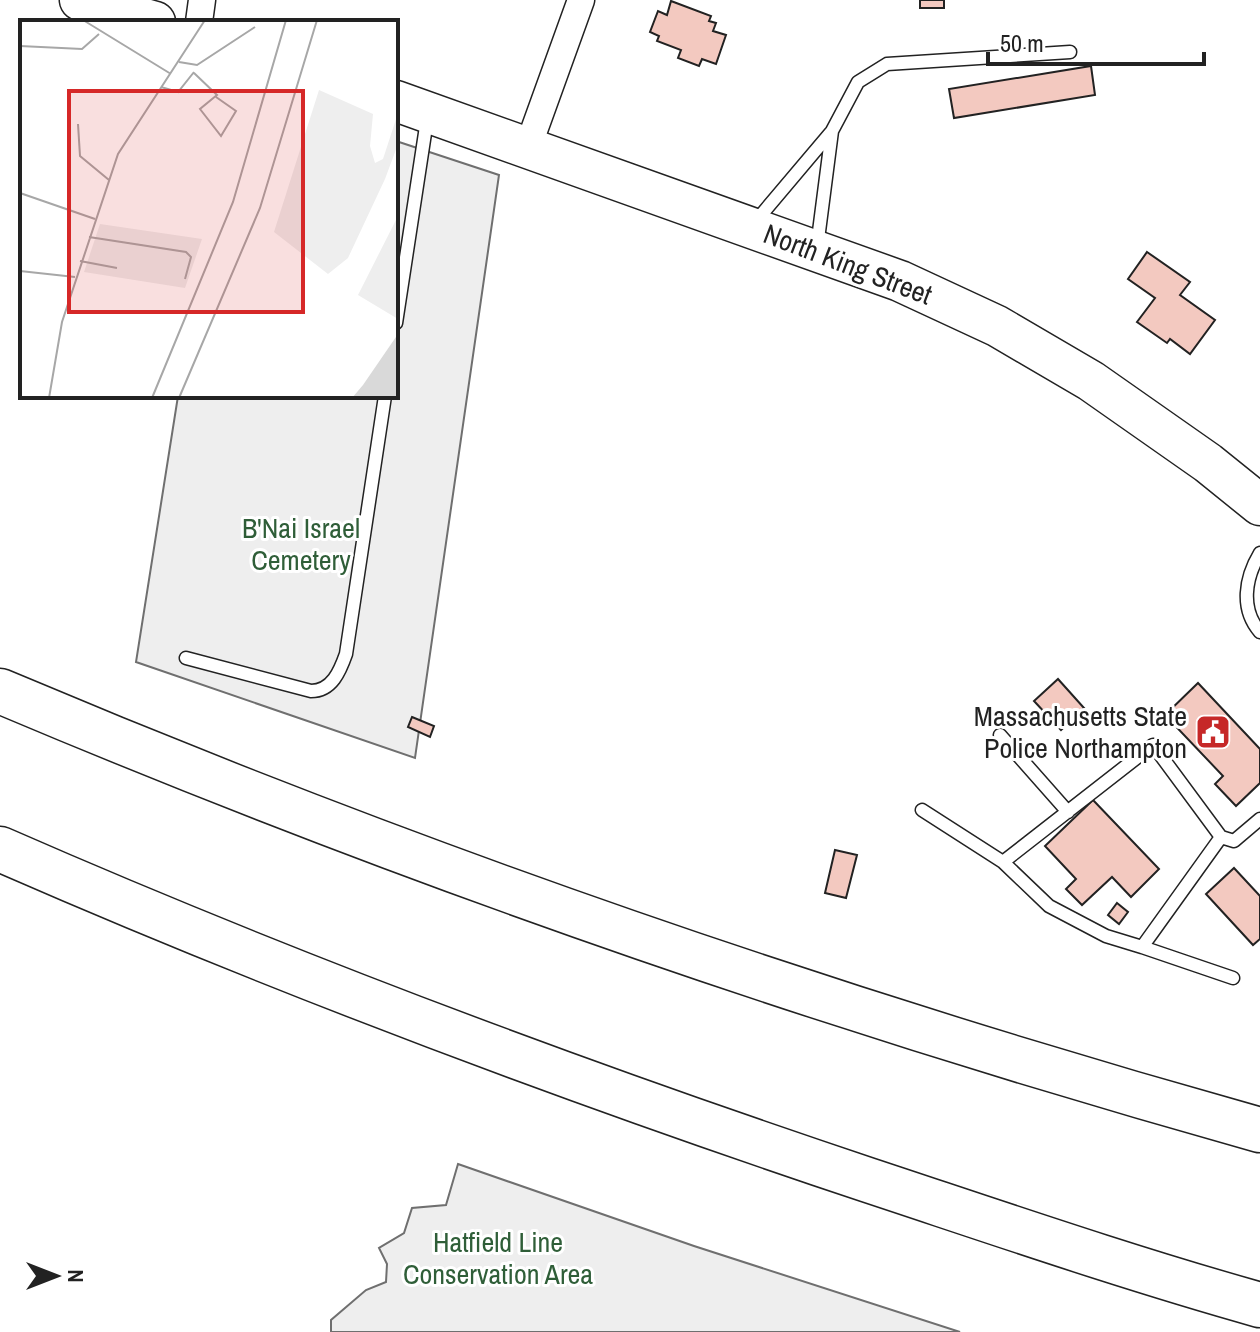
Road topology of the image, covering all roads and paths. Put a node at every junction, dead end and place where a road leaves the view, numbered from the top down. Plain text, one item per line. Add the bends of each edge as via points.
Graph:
1 (80, 0) edge
2 (202, 0) edge
3 (581, 0) edge
4 (148, 20) edge
5 (199, 20) edge
6 (1070, 52) dead end
7 (412, 107) edge
8 (832, 131) junction
9 (528, 147) junction
10 (752, 227) junction
11 (816, 250) junction
12 (398, 296) edge
13 (385, 398) edge
14 (1260, 505) edge
15 (1260, 553) edge
16 (1260, 632) edge
17 (186, 658) dead end
18 (0, 691) edge
19 (1000, 735) dead end
20 (922, 810) dead end
21 (1068, 812) junction
22 (1260, 819) edge
23 (1221, 837) junction
24 (0, 849) edge
25 (1003, 862) junction
26 (1142, 947) junction
27 (1233, 978) dead end
28 (1260, 1130) edge
29 (1260, 1305) edge

1 - 4 main road
2 - 5 street
3 - 9 street
6 - 8 lane via 887,64 858,82
7 - 9 main road, North King Street
7 - 12 lane
8 - 10 lane
8 - 11 lane
9 - 10 main road, North King Street
10 - 11 main road, North King Street
11 - 14 main road, North King Street via 997,326 1091,381
13 - 17 lane via 346,654 332,683 311,691
15 - 16 lane via 1245,587 1251,621
18 - 28 highway via 423,861 627,934 824,1000
19 - 21 lane
20 - 25 lane
21 - 23 lane via 1153,745
21 - 25 lane
22 - 23 lane via 1234,841
23 - 26 lane
24 - 29 highway via 199,933 591,1083 984,1218
25 - 26 lane via 1049,906 1106,936
26 - 27 lane

